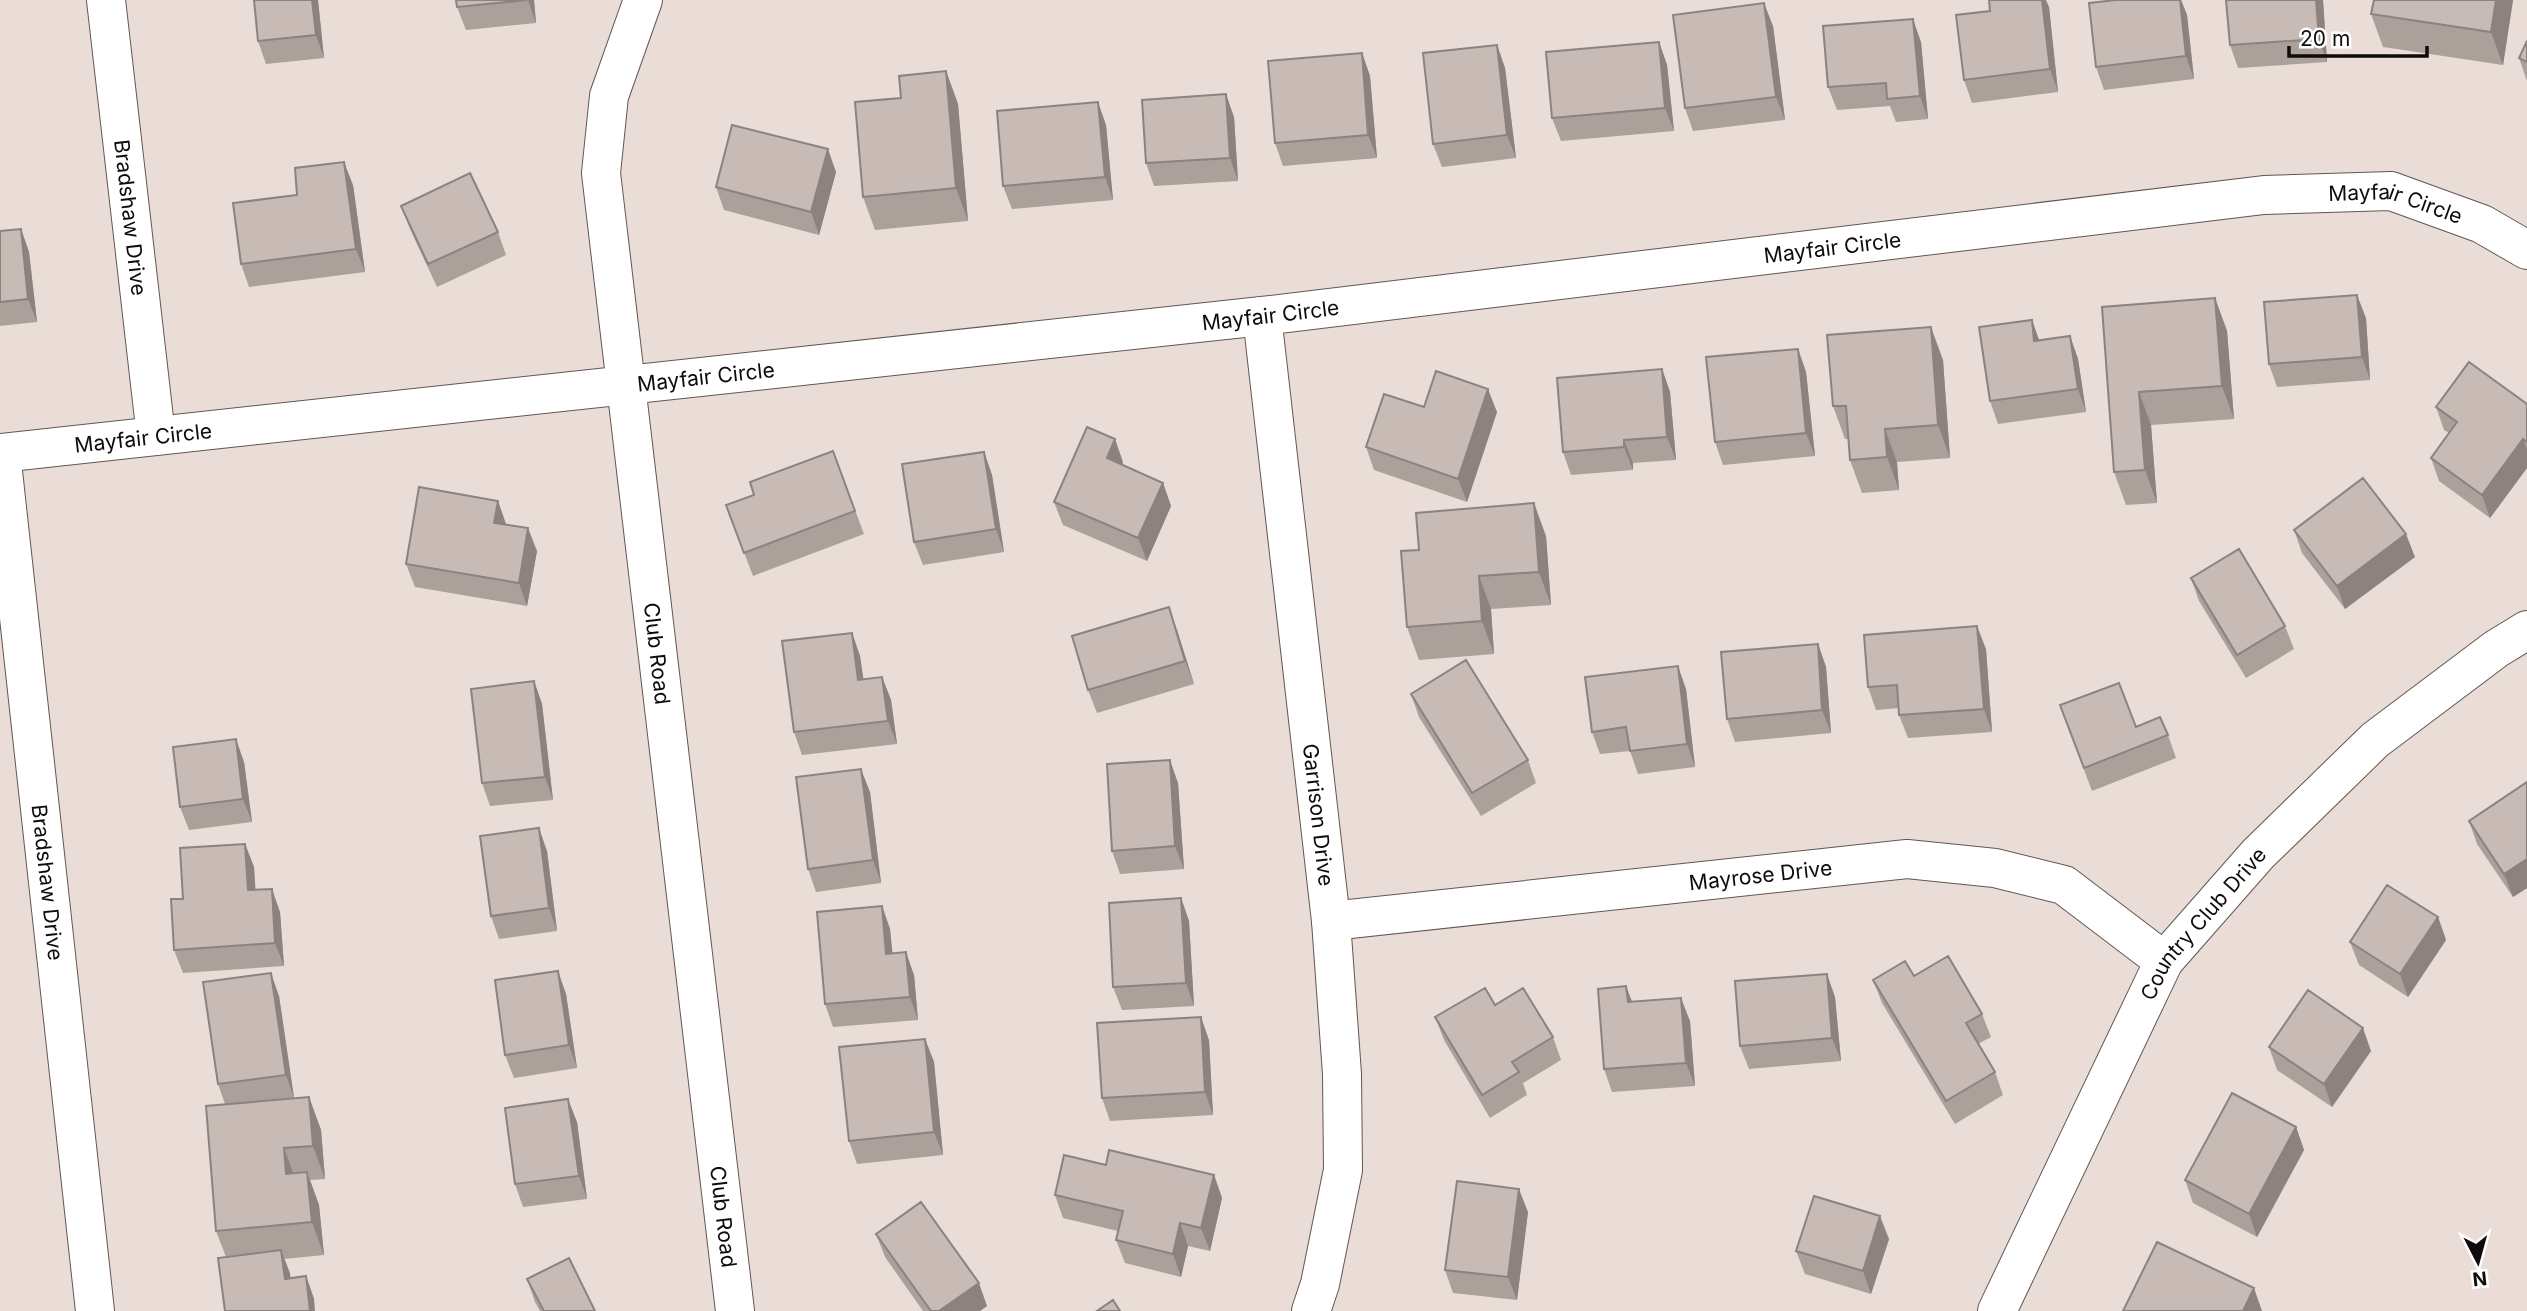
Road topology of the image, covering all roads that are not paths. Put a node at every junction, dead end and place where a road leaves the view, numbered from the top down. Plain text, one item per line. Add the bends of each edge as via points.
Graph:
1 (106, 0) edge
2 (643, 0) edge
3 (2527, 250) edge
4 (1262, 316) junction
5 (626, 385) junction
6 (156, 436) junction
7 (0, 453) edge
8 (2527, 630) edge
9 (1331, 921) junction
10 (2164, 961) junction
11 (95, 1311) edge
12 (735, 1311) edge
13 (1311, 1311) edge
14 (1997, 1311) edge

1 - 6 street, Bradshaw Drive
2 - 5 street, Club Road via 609,96 601,173
3 - 4 street, Mayfair Circle via 2482,224 2391,191 2264,195
4 - 5 street, Mayfair Circle
4 - 9 street, Garrison Drive
5 - 6 street, Mayfair Circle
5 - 12 street, Club Road
6 - 7 street, Mayfair Circle
7 - 11 street, Bradshaw Drive
8 - 10 street, Country Club Drive via 2375,740 2258,853
9 - 10 street, Mayrose Drive via 1907,859 1995,868 2064,885
9 - 13 street, Garrison Drive via 1342,1074 1343,1170 1321,1284
10 - 14 street, Country Club Drive

